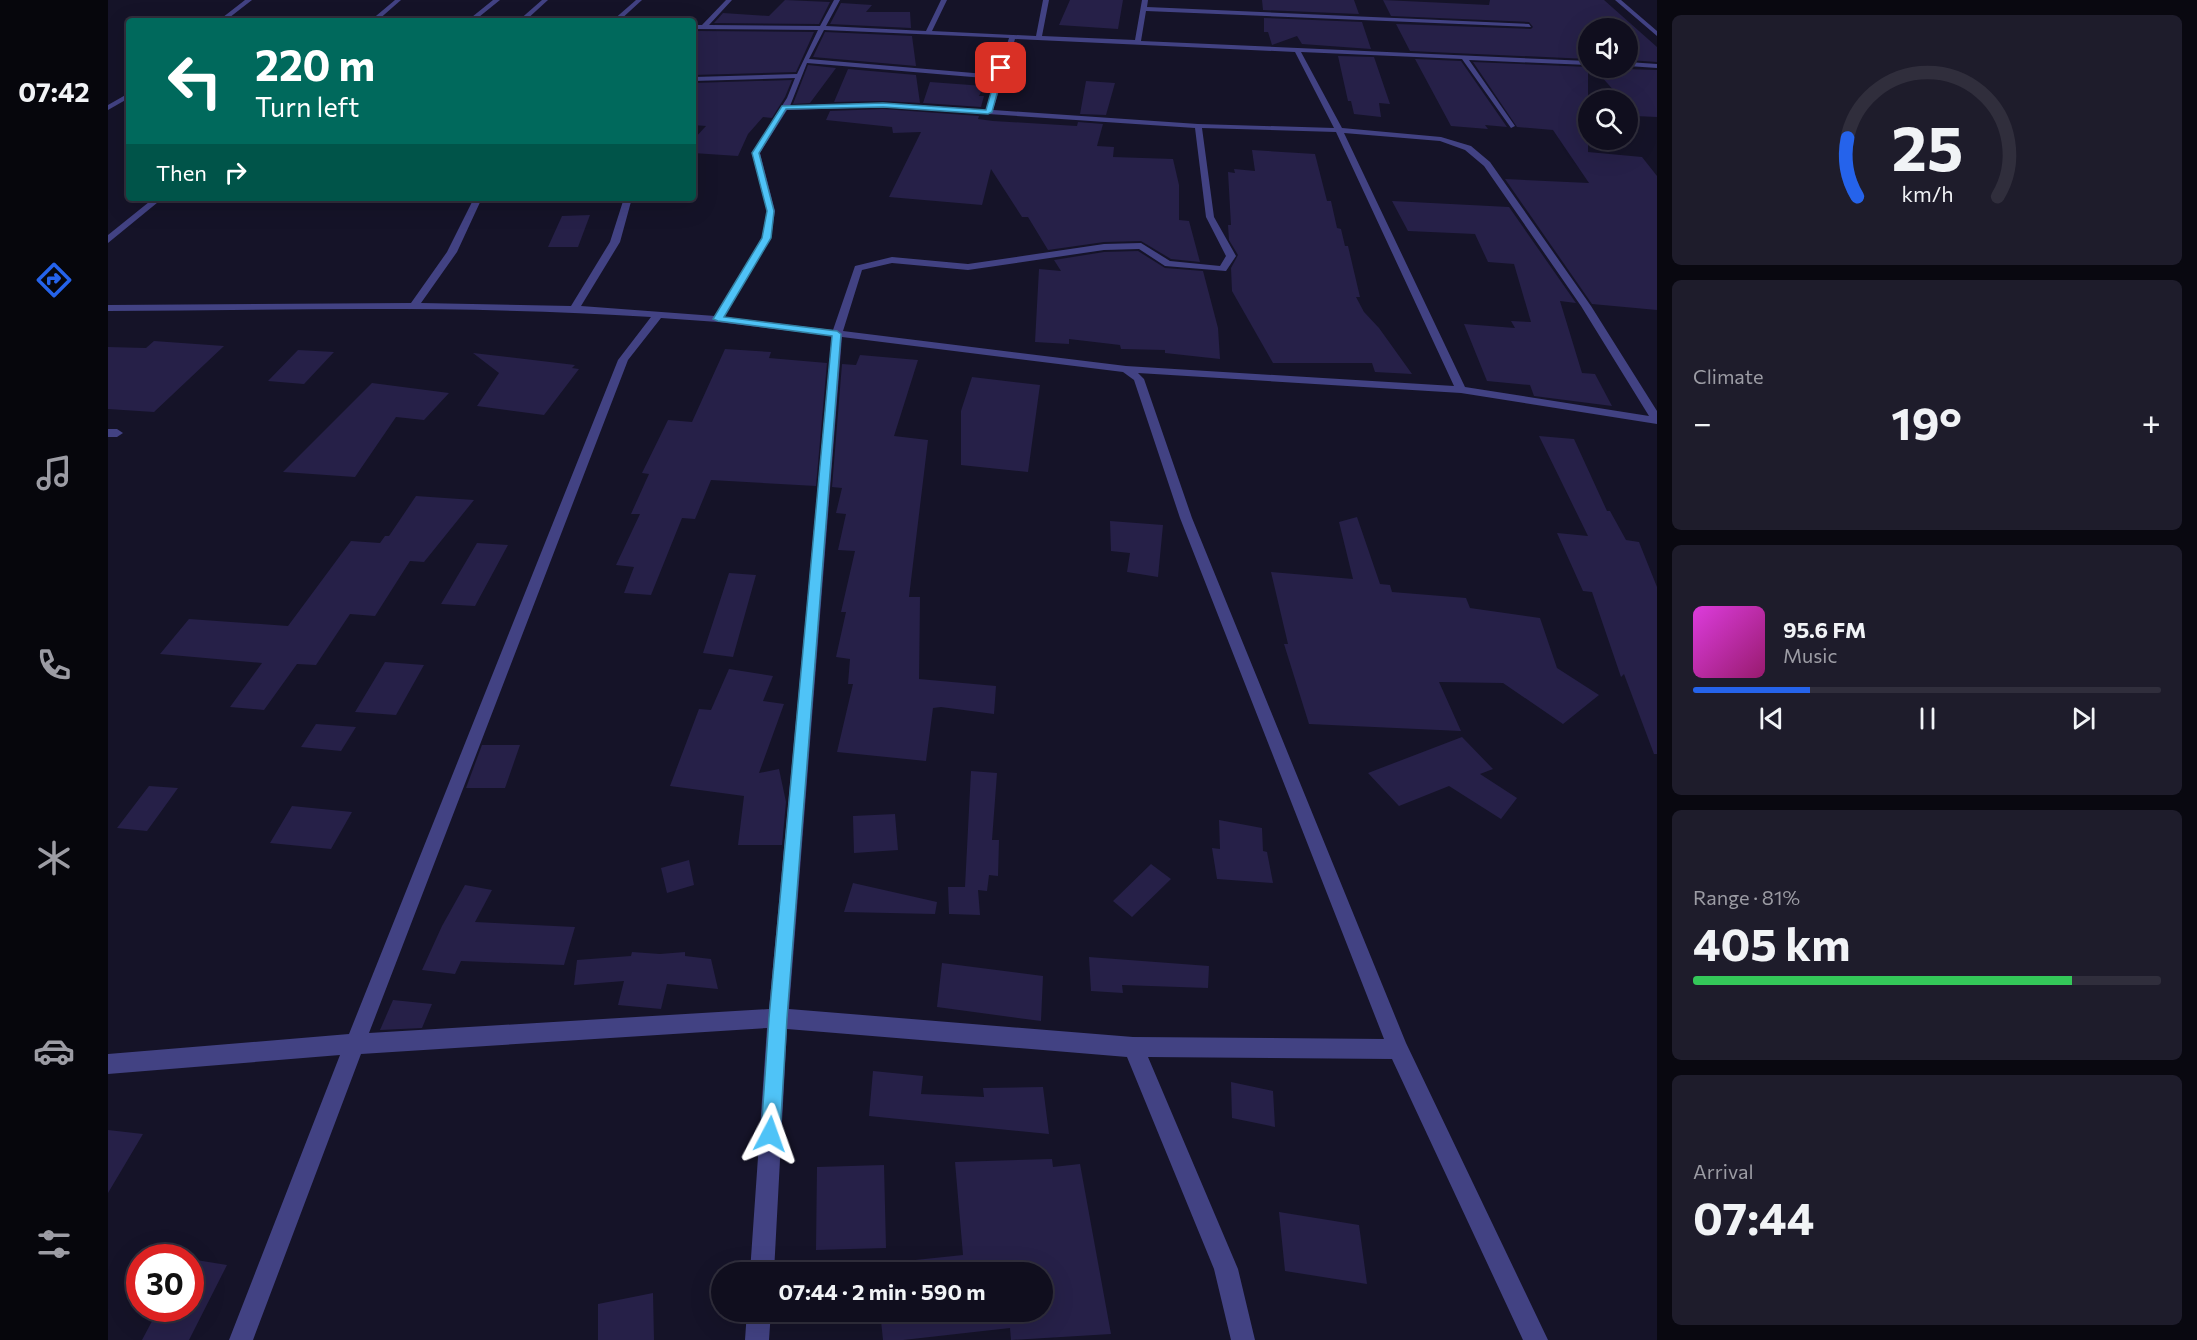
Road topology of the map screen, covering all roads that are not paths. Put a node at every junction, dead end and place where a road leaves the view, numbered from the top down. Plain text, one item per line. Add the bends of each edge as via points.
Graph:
1 (249, 0) edge
2 (398, 0) edge
3 (497, 0) edge
4 (545, 0) edge
5 (639, 0) edge
6 (729, 0) edge
7 (837, 0) edge
8 (944, 0) edge
9 (1046, 0) edge
10 (1145, 0) edge
11 (1618, 0) edge
12 (1145, 9) junction
13 (225, 18) edge
14 (377, 18) edge
15 (474, 18) edge
16 (524, 18) edge
17 (618, 18) edge
18 (1529, 26) dead end
19 (696, 27) edge
20 (704, 27) junction
21 (821, 28) junction
22 (929, 33) junction
23 (1657, 34) edge
24 (1012, 36) junction
25 (1039, 37) junction
26 (1138, 41) junction
27 (1296, 48) junction
28 (1464, 57) junction
29 (805, 61) junction
30 (1578, 63) edge
31 (1638, 65) edge
32 (1657, 66) edge
33 (800, 76) junction
34 (999, 77) junction
35 (696, 79) edge
36 (126, 97) edge
37 (108, 108) edge
38 (784, 108) junction
39 (988, 112) junction
40 (1198, 126) junction
41 (1511, 126) dead end
42 (1339, 130) junction
43 (155, 201) edge
44 (477, 201) edge
45 (627, 201) edge
46 (108, 240) edge
47 (414, 306) junction
48 (108, 308) edge
49 (574, 309) junction
50 (657, 316) junction
51 (718, 319) junction
52 (837, 334) junction
53 (1126, 369) junction
54 (1461, 390) junction
55 (1657, 420) edge
56 (778, 1018) junction
57 (355, 1044) junction
58 (1134, 1047) junction
59 (1398, 1049) junction
60 (108, 1065) edge
61 (763, 1262) edge
62 (758, 1322) edge
63 (241, 1340) edge
64 (757, 1340) edge
65 (1243, 1340) edge
66 (1536, 1340) edge

1 - 13 street
2 - 14 street
3 - 15 street
4 - 16 street
5 - 17 street
6 - 20 street
7 - 21 street
8 - 22 street
9 - 25 street
10 - 12 street
11 - 23 street
12 - 18 street
12 - 26 street
19 - 20 street
20 - 21 street
21 - 22 street
21 - 29 street
22 - 24 street
24 - 25 street
24 - 34 street
25 - 26 street
26 - 27 street
27 - 28 street
27 - 42 street
28 - 30 street
28 - 41 street
29 - 33 street
29 - 34 street
31 - 32 street
33 - 35 street
33 - 38 street
34 - 39 street
36 - 37 street
38 - 39 street via 883,105
38 - 51 street via 756,153 771,211 766,238
39 - 40 street
40 - 42 street
40 - 52 street via 1210,217 1231,256 1223,269 1168,264 1141,246 1104,247 968,267 892,260 858,268
42 - 54 street
42 - 55 street via 1441,139 1468,148 1487,164 1586,306
43 - 46 street
44 - 47 street via 452,252
45 - 49 street via 615,242
47 - 48 street
47 - 49 street
49 - 50 street
50 - 51 street
50 - 57 street via 623,360
51 - 52 street
52 - 53 street
52 - 56 street
53 - 54 street
53 - 59 street via 1139,379 1186,518
54 - 55 street
56 - 57 street
56 - 58 street
56 - 61 street
57 - 60 street
57 - 63 street
58 - 59 street
58 - 65 street via 1226,1269
59 - 66 street
62 - 64 street

